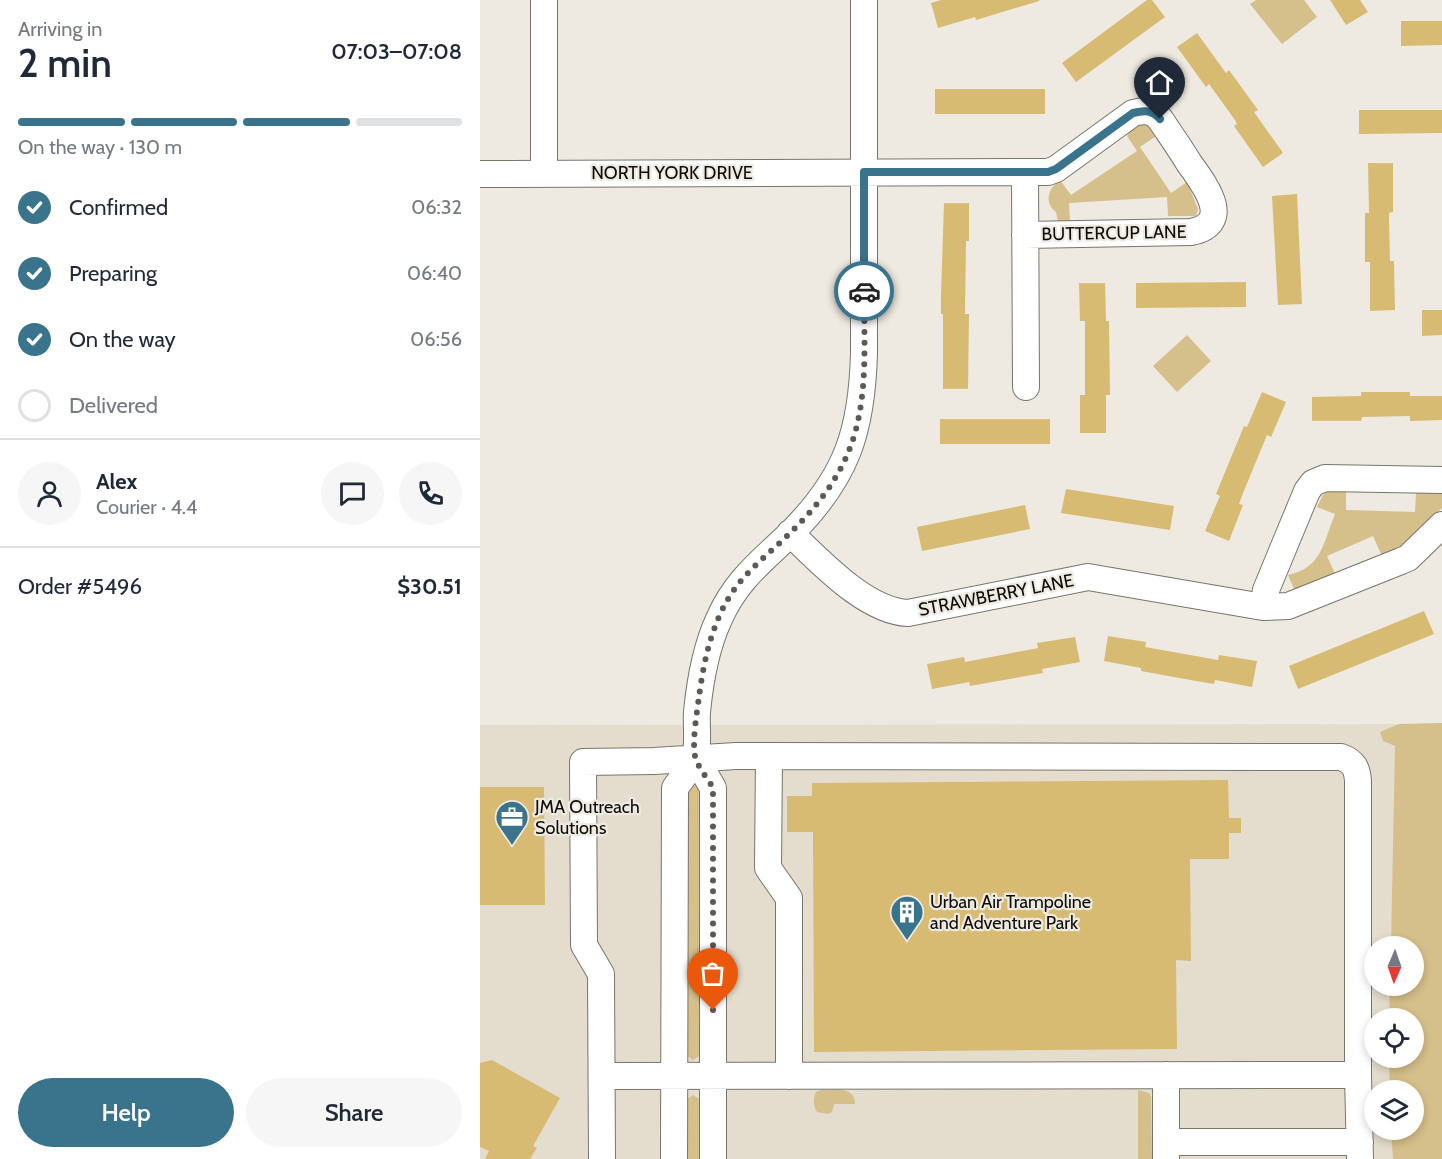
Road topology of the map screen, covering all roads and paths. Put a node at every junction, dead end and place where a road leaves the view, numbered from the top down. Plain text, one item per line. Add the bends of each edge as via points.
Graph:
1 (544, 0) edge
2 (864, 0) edge
3 (864, 172) junction
4 (1025, 172) junction
5 (480, 174) edge
6 (544, 174) junction
7 (1025, 235) junction
8 (1026, 387) dead end
9 (1442, 480) edge
10 (1442, 525) edge
11 (790, 533) junction
12 (1263, 607) junction
13 (769, 756) junction
14 (695, 758) junction
15 (1166, 1075) junction
16 (1358, 1075) junction
17 (602, 1076) junction
18 (789, 1076) junction
19 (674, 1077) junction
20 (713, 1077) junction
21 (1360, 1150) edge
22 (1166, 1151) edge
23 (602, 1159) edge
24 (674, 1159) edge
25 (713, 1159) edge

1 - 6 street
2 - 3 street
3 - 4 street, BUTTERCUP LANE
3 - 6 street, NORTH YORK DRIVE
3 - 11 street via 863,381 857,423 838,473 812,511
4 - 7 street, BUTTERCUP LANE
4 - 7 street, BUTTERCUP LANE via 1056,169 1133,113 1148,110 1160,119 1179,147 1209,192 1214,208 1209,225 1191,232
5 - 6 street, NORTH YORK DRIVE
7 - 8 street, BUTTERCUP LANE
9 - 12 street via 1325,478 1313,483 1266,590
10 - 12 street, STRAWBERRY LANE via 1408,558 1288,606
11 - 12 street, STRAWBERRY LANE via 874,604 896,612 920,612 1088,577
11 - 14 street via 739,584 717,622 700,688
13 - 14 street
13 - 16 street via 1350,760 1358,781
13 - 18 street via 768,868 789,898
14 - 17 street via 583,762 584,945 601,974
14 - 19 street via 675,788
14 - 20 street via 713,788
15 - 16 street
15 - 18 street
15 - 22 street
16 - 21 street
17 - 19 street
17 - 23 street
18 - 20 street
19 - 20 street
19 - 24 street
20 - 25 street
21 - 22 street

